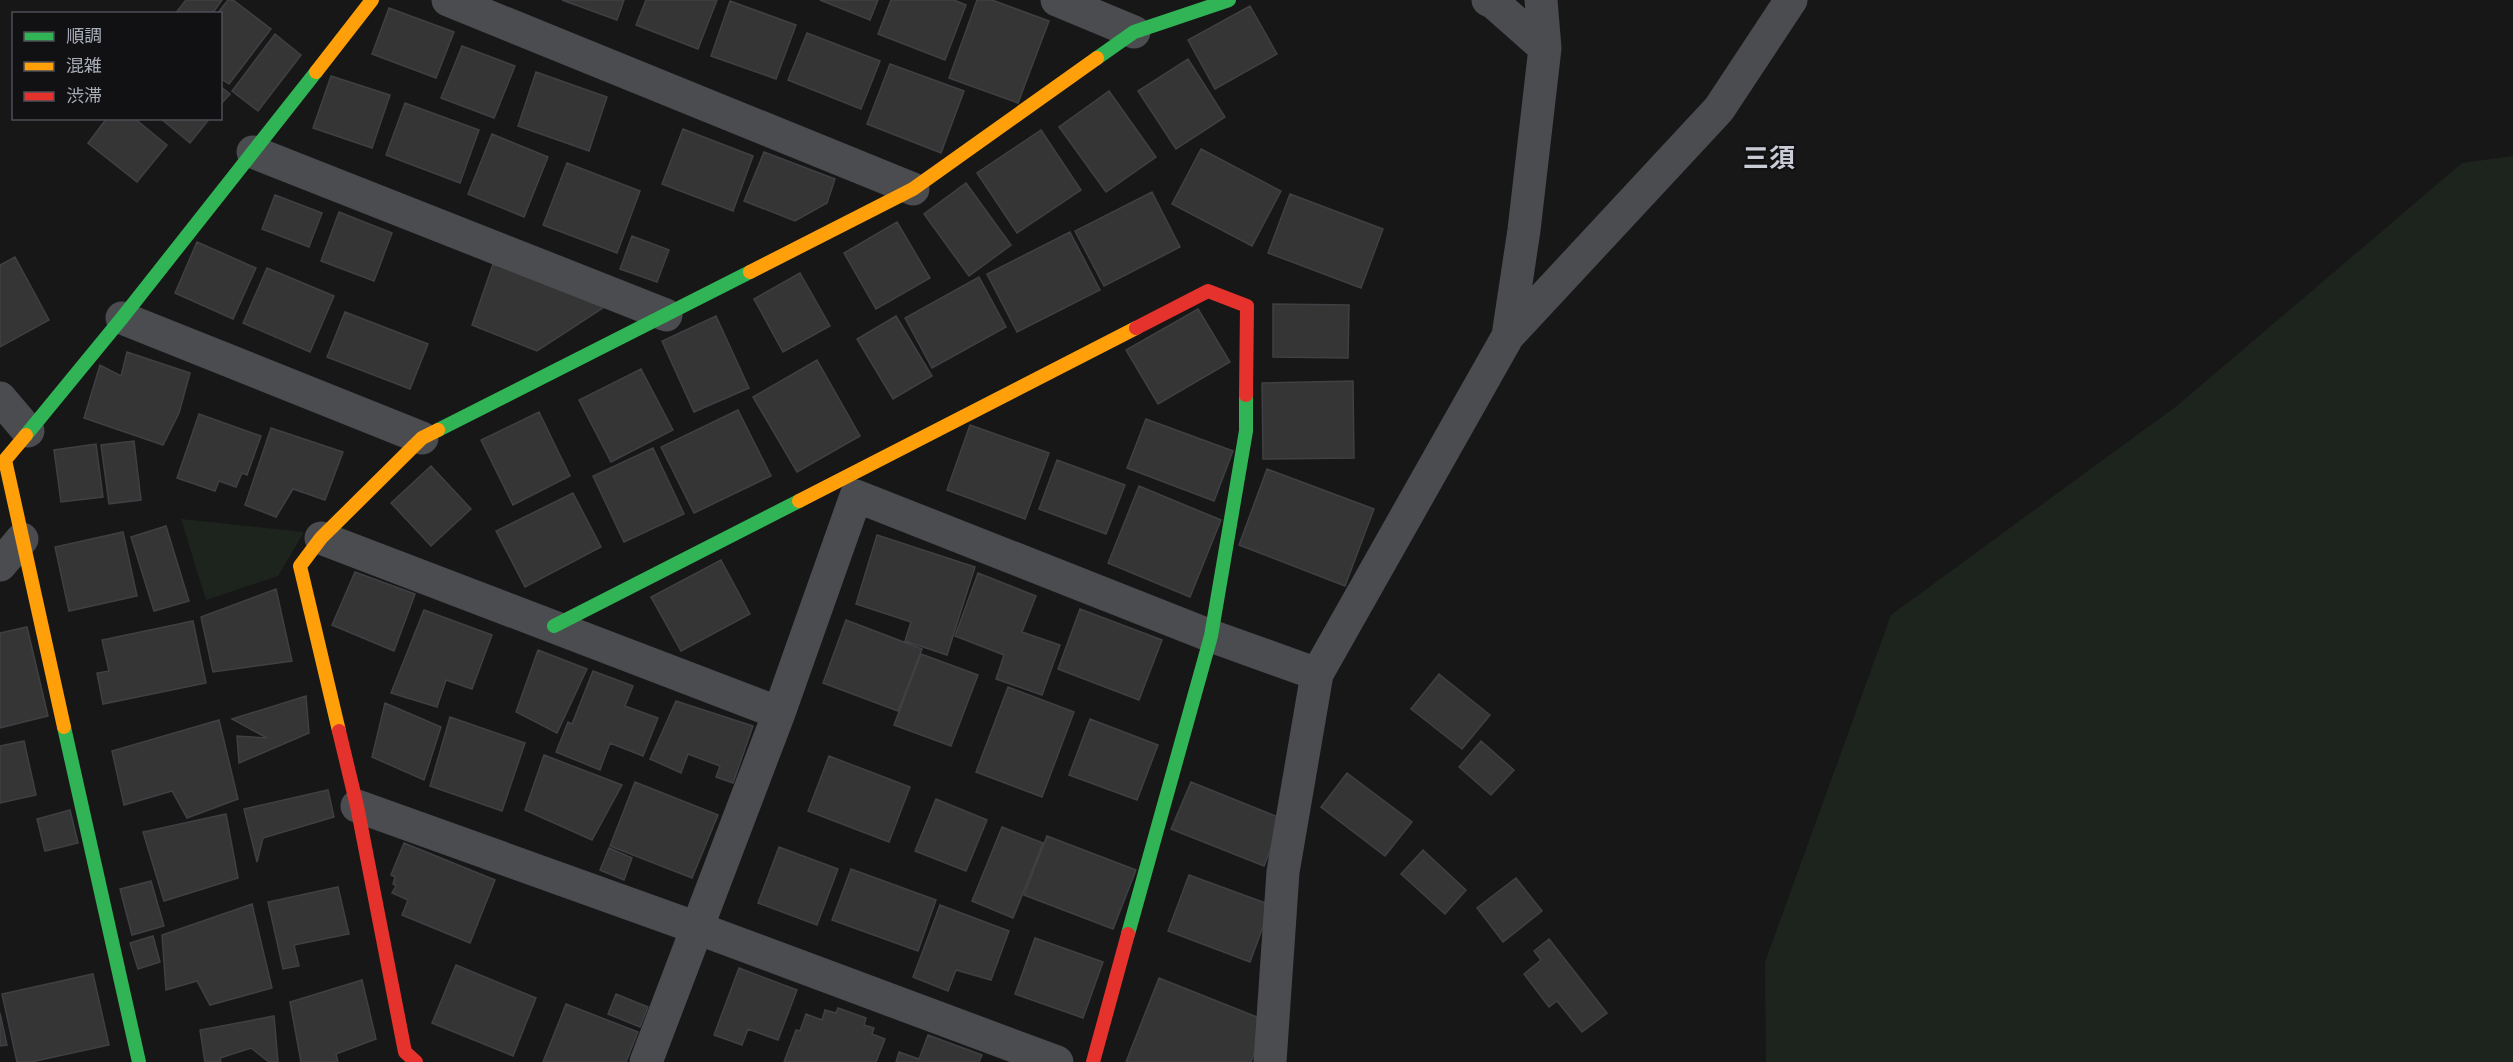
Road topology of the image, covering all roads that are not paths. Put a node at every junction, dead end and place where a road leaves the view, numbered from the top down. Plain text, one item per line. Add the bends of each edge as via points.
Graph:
1 (372, 0) edge
2 (448, 0) edge
3 (1057, 0) edge
4 (1229, 0) edge
5 (1488, 0) edge
6 (1541, 0) edge
7 (1791, 0) edge
8 (1134, 32) junction
9 (1545, 48) junction
10 (253, 152) junction
11 (913, 189) junction
12 (666, 315) junction
13 (122, 318) junction
14 (1508, 336) junction
15 (0, 398) edge
16 (28, 431) junction
17 (422, 438) junction
18 (851, 486) junction
19 (321, 538) junction
20 (22, 539) junction
21 (0, 565) edge
22 (554, 626) junction
23 (1211, 636) junction
24 (1317, 674) junction
25 (779, 713) junction
26 (357, 806) junction
27 (697, 928) junction
28 (139, 1062) edge
29 (416, 1062) edge
30 (646, 1062) edge
31 (1057, 1062) edge
32 (1093, 1062) edge
33 (1270, 1062) edge

1 - 10 street
2 - 11 street
3 - 8 street
4 - 8 street
5 - 9 street
6 - 9 street
7 - 14 street via 1719,109
8 - 11 street
9 - 14 street
10 - 12 street
10 - 13 street
11 - 12 street
12 - 17 street
13 - 16 street
13 - 17 street
14 - 24 street
15 - 16 street
16 - 20 street via 4,460
17 - 19 street
18 - 22 street
18 - 23 street
18 - 23 street via 1208,291 1247,306 1246,431
18 - 25 street
19 - 22 street
19 - 26 street via 300,566
20 - 21 street
20 - 28 street
22 - 25 street
23 - 24 street
23 - 32 street
24 - 33 street via 1283,872
25 - 27 street
26 - 27 street
26 - 29 street via 405,1052
27 - 30 street
27 - 31 street

